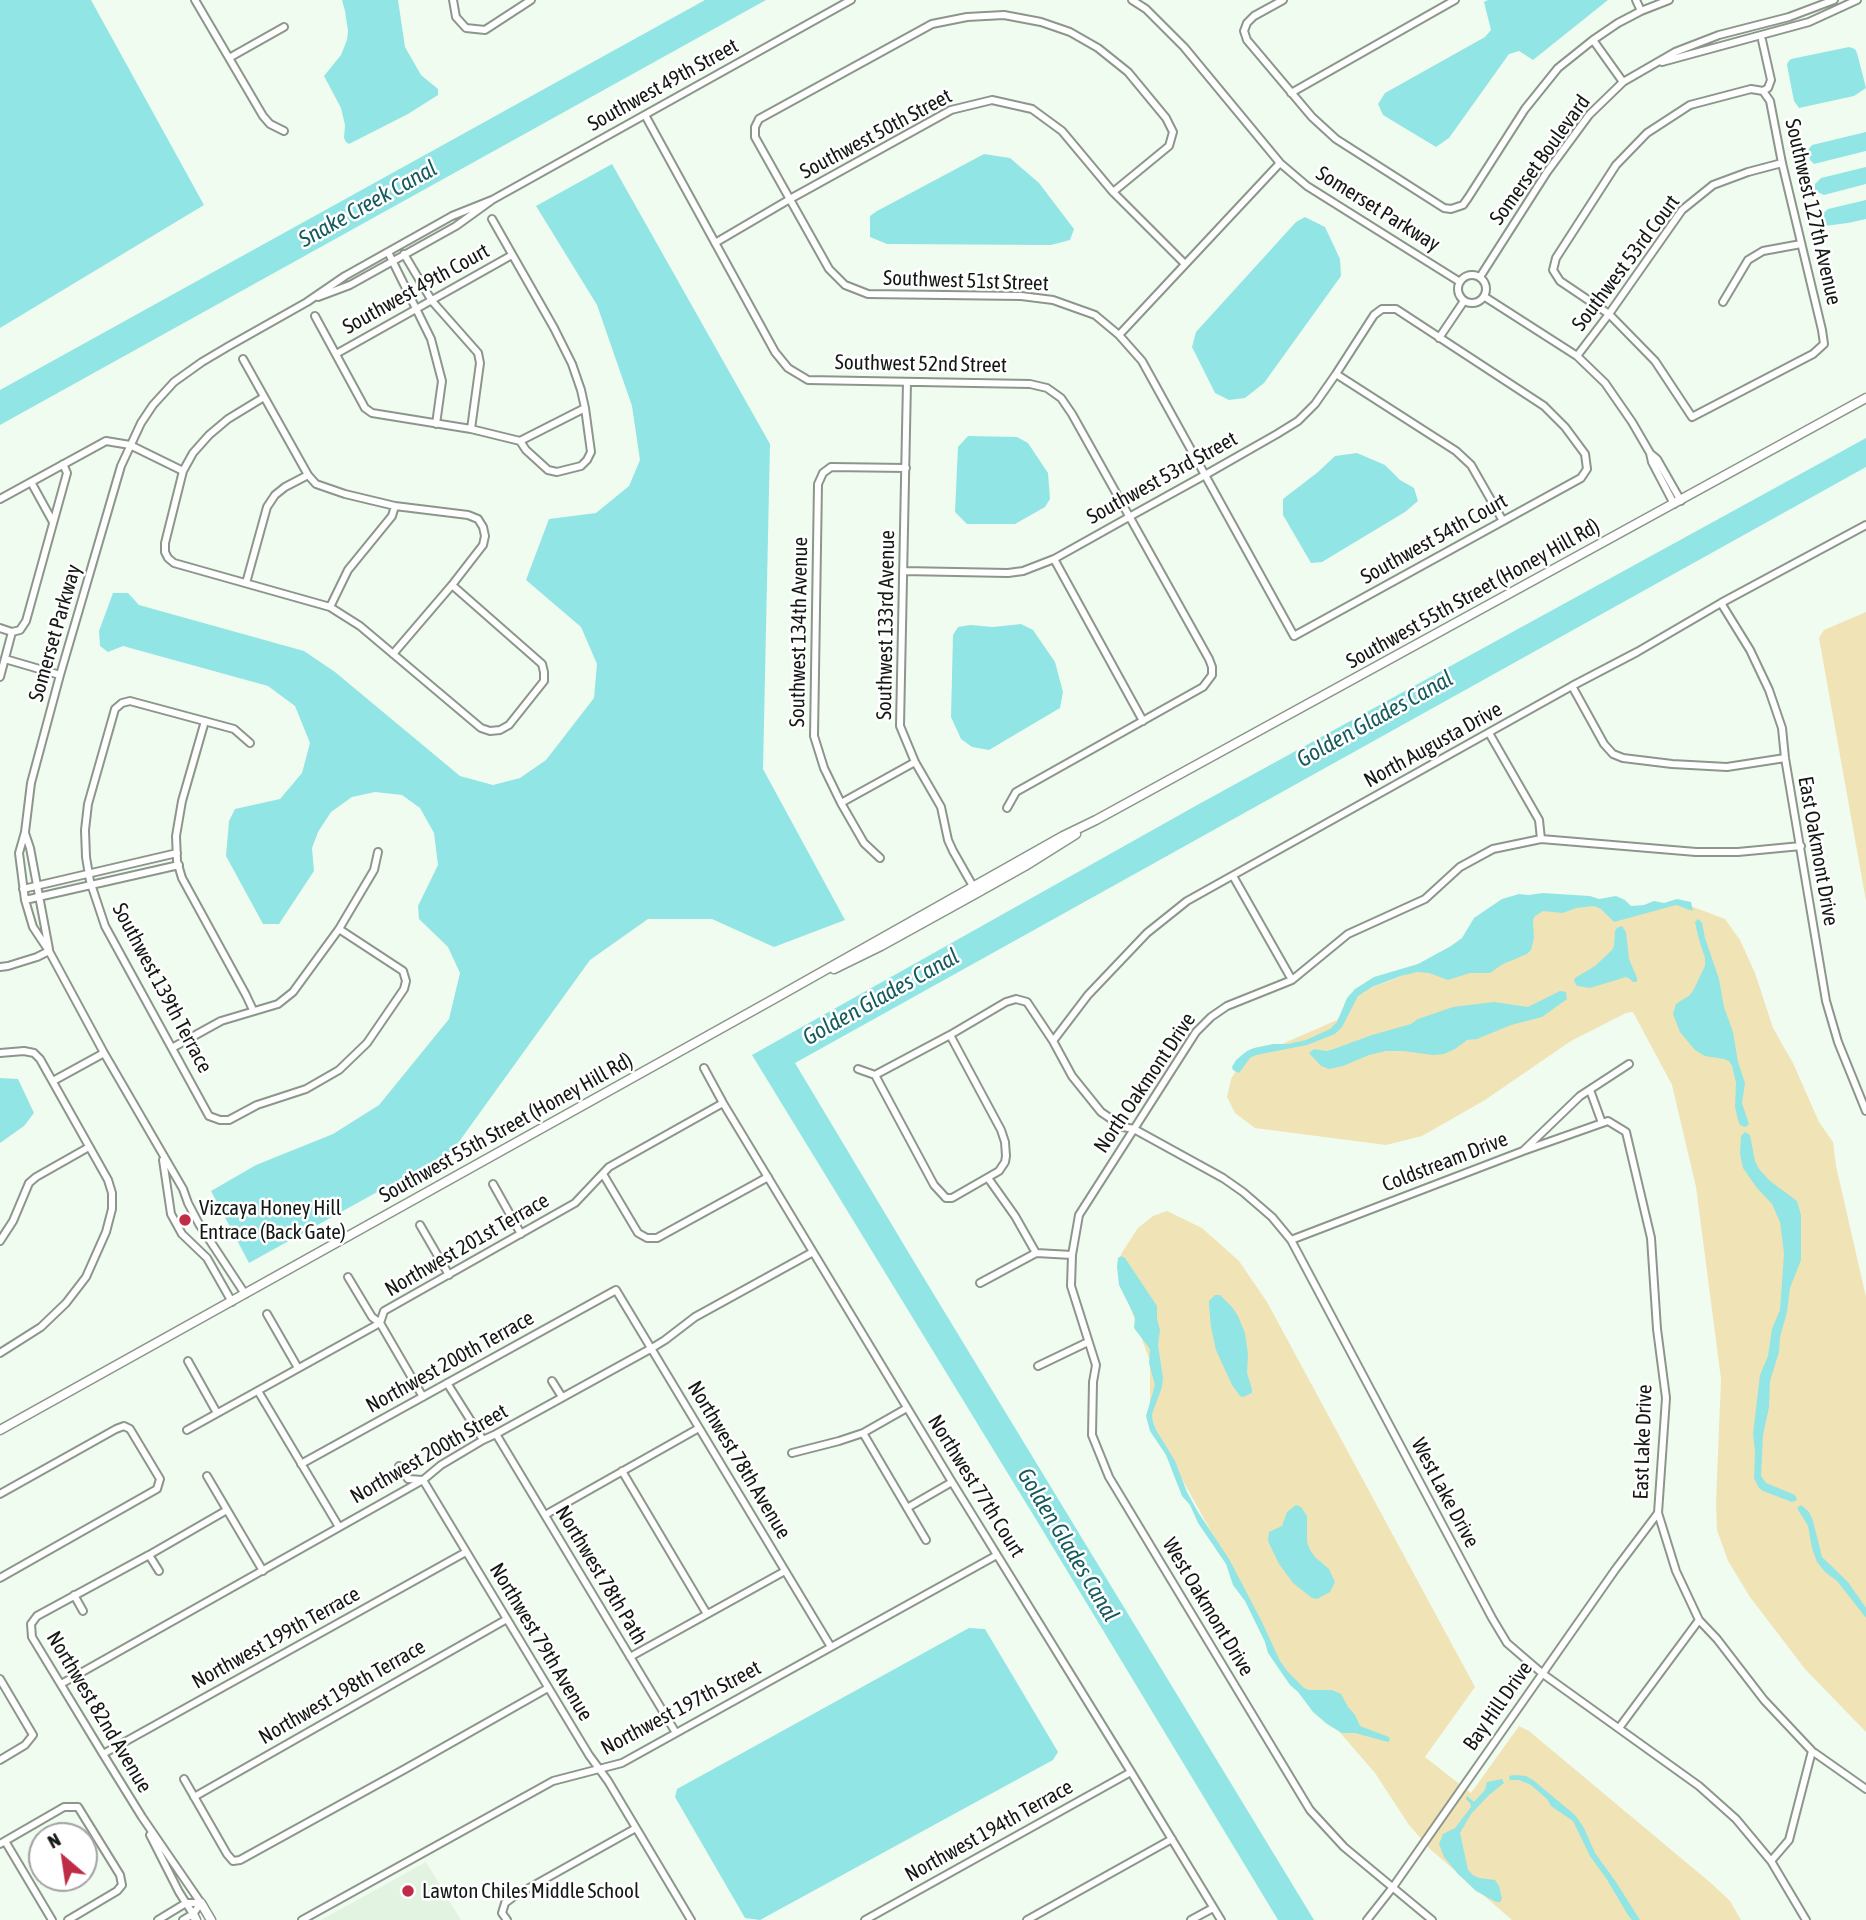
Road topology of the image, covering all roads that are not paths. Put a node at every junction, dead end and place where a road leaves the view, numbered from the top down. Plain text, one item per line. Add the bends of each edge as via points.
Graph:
1 (195, 0) edge
2 (453, 0) edge
3 (531, 0) edge
4 (851, 0) edge
5 (1132, 0) edge
6 (1283, 0) edge
7 (1455, 0) edge
8 (1636, 0) edge
9 (1669, 0) edge
10 (1835, 0) edge
11 (1857, 0) edge
12 (1641, 11) junction
13 (284, 27) dead end
14 (1593, 40) junction
15 (1762, 40) dead end
16 (229, 58) junction
17 (1638, 72) junction
18 (1623, 82) junction
19 (1763, 91) junction
20 (1291, 93) junction
21 (645, 115) junction
22 (284, 131) dead end
23 (1280, 163) junction
24 (1782, 163) junction
25 (1113, 192) junction
26 (790, 199) junction
27 (492, 200) junction
28 (492, 219) dead end
29 (715, 243) junction
30 (1801, 244) junction
31 (399, 246) junction
32 (388, 252) junction
33 (404, 255) junction
34 (512, 255) junction
35 (393, 261) junction
36 (1185, 264) junction
37 (1480, 277) junction
38 (1460, 282) junction
39 (1485, 297) junction
40 (432, 301) junction
41 (1464, 301) junction
42 (307, 302) junction
43 (1723, 302) dead end
44 (418, 309) junction
45 (1609, 314) junction
46 (315, 316) dead end
47 (1119, 335) junction
48 (1439, 338) junction
49 (336, 354) junction
50 (1577, 356) junction
51 (243, 359) dead end
52 (1336, 374) junction
53 (907, 382) junction
54 (264, 397) junction
55 (1866, 398) edge
56 (585, 408) junction
57 (436, 424) junction
58 (471, 429) junction
59 (520, 441) junction
60 (130, 446) junction
61 (63, 464) junction
62 (906, 468) junction
63 (183, 471) junction
64 (308, 475) junction
65 (1205, 475) junction
66 (31, 482) junction
67 (0, 499) edge
68 (1678, 502) junction
69 (395, 506) junction
70 (1129, 517) junction
71 (1503, 521) junction
72 (53, 522) junction
73 (1866, 525) edge
74 (1054, 559) junction
75 (903, 571) junction
76 (246, 583) junction
77 (452, 585) junction
78 (1721, 603) junction
79 (330, 607) junction
80 (0, 628) edge
81 (12, 632) junction
82 (1294, 636) joint
83 (393, 654) junction
84 (5, 659) junction
85 (60, 675) junction
86 (0, 677) edge
87 (1572, 686) junction
88 (205, 721) junction
89 (1143, 721) junction
90 (1489, 733) junction
91 (250, 743) dead end
92 (1785, 758) junction
93 (915, 762) junction
94 (841, 803) junction
95 (1007, 808) dead end
96 (25, 832) junction
97 (1541, 839) junction
98 (1801, 846) junction
99 (378, 852) dead end
100 (177, 853) junction
101 (880, 858) dead end
102 (178, 865) junction
103 (88, 873) junction
104 (1233, 876) junction
105 (91, 885) junction
106 (36, 886) junction
107 (23, 888) junction
108 (975, 889) junction
109 (38, 898) junction
110 (25, 900) junction
111 (339, 929) junction
112 (49, 951) junction
113 (0, 967) edge
114 (1292, 980) junction
115 (253, 1010) junction
116 (950, 1035) junction
117 (1053, 1041) junction
118 (172, 1048) junction
119 (0, 1053) edge
120 (104, 1053) junction
121 (1629, 1064) dead end
122 (704, 1068) dead end
123 (858, 1069) dead end
124 (875, 1075) junction
125 (52, 1081) junction
126 (1590, 1090) junction
127 (723, 1103) junction
128 (1866, 1111) edge
129 (1602, 1123) junction
130 (1134, 1129) junction
131 (89, 1147) junction
132 (1523, 1151) junction
133 (161, 1152) junction
134 (603, 1174) junction
135 (768, 1177) junction
136 (988, 1178) junction
137 (493, 1184) dead end
138 (420, 1225) dead end
139 (522, 1234) junction
140 (1291, 1240) junction
141 (0, 1241) edge
142 (813, 1252) junction
143 (1036, 1253) junction
144 (1072, 1255) junction
145 (449, 1275) junction
146 (348, 1277) dead end
147 (980, 1283) dead end
148 (616, 1290) joint
149 (245, 1294) junction
150 (232, 1301) junction
151 (267, 1314) dead end
152 (380, 1323) junction
153 (1088, 1342) junction
154 (652, 1348) junction
155 (0, 1353) edge
156 (188, 1361) dead end
157 (1038, 1366) dead end
158 (298, 1368) junction
159 (552, 1381) dead end
160 (447, 1383) junction
161 (258, 1391) junction
162 (423, 1397) junction
163 (562, 1397) junction
164 (907, 1408) junction
165 (217, 1413) junction
166 (699, 1428) junction
167 (0, 1430) edge
168 (187, 1430) dead end
169 (863, 1433) junction
170 (496, 1434) junction
171 (483, 1440) junction
172 (792, 1452) dead end
173 (301, 1464) junction
174 (399, 1466) dead end
175 (622, 1471) junction
176 (207, 1476) dead end
177 (423, 1480) junction
178 (952, 1482) junction
179 (0, 1494) edge
180 (907, 1507) junction
181 (227, 1510) junction
182 (1658, 1513) junction
183 (545, 1515) junction
184 (339, 1527) junction
185 (926, 1540) dead end
186 (466, 1552) junction
187 (149, 1555) junction
188 (997, 1555) junction
189 (159, 1571) dead end
190 (263, 1571) junction
191 (785, 1571) junction
192 (0, 1578) edge
193 (74, 1595) junction
194 (83, 1611) dead end
195 (707, 1614) junction
196 (507, 1619) junction
197 (1699, 1620) junction
198 (831, 1647) junction
199 (630, 1657) junction
200 (1543, 1674) junction
201 (0, 1679) edge
202 (61, 1684) junction
203 (548, 1688) junction
204 (1619, 1728) junction
205 (676, 1733) junction
206 (1812, 1751) junction
207 (103, 1754) junction
208 (0, 1760) edge
209 (600, 1770) junction
210 (1131, 1772) junction
211 (184, 1779) dead end
212 (1866, 1789) edge
213 (194, 1797) junction
214 (142, 1817) junction
215 (636, 1828) junction
216 (1172, 1839) junction
217 (2, 1842) edge
218 (1771, 1861) junction
219 (1393, 1887) junction
220 (186, 1903) junction
221 (201, 1903) junction
222 (1213, 1908) junction
223 (195, 1917) edge
224 (504, 1917) edge
225 (52, 1920) edge
226 (68, 1920) edge
227 (158, 1920) edge
228 (183, 1920) edge
229 (211, 1920) edge
230 (302, 1920) edge
231 (691, 1920) edge
232 (864, 1920) edge
233 (1027, 1920) edge
234 (1191, 1920) edge
235 (1221, 1920) edge
236 (1367, 1920) edge
237 (1432, 1920) edge
238 (1806, 1920) edge

1 - 16 street
2 - 3 street via 456,17 466,28 485,30
4 - 21 street, Southwest 49th Street
5 - 23 street via 1184,47
6 - 20 street via 1254,16 1244,31
7 - 20 street
8 - 12 street
9 - 12 street
10 - 17 street, Somerset Boulevard via 1789,18 1718,34
11 - 17 street, Somerset Boulevard via 1810,22
12 - 14 street
13 - 16 street
14 - 18 street
14 - 20 street via 1558,68 1457,208 1444,208 1335,139
15 - 19 street via 1771,80
16 - 22 street via 263,116
17 - 18 street, Somerset Boulevard
18 - 37 street, Somerset Boulevard via 1589,115 1547,172
19 - 24 street, Southwest 127th Avenue via 1770,101
19 - 45 street via 1751,89 1690,105 1647,133 1616,165 1556,258 1553,270 1560,281
21 - 27 street, Southwest 49th Street
21 - 29 street
23 - 36 street
23 - 38 street, Somerset Parkway via 1307,186
24 - 30 street, Southwest 127th Avenue
24 - 45 street, Southwest 53rd Court via 1713,185 1682,210
25 - 26 street, Southwest 50th Street via 1062,131 1032,109 992,100 951,110
25 - 26 street via 1169,146 1173,132 1166,118 1128,72 1098,48 1070,32 1004,15 932,24 759,119 755,136
25 - 36 street, Southwest 50th Street
26 - 29 street, Southwest 50th Street
26 - 47 street, Southwest 51st Street via 829,269 845,285 868,295 1053,300 1095,315
27 - 31 street, Southwest 49th Street
27 - 33 street, Southwest 49th Street
28 - 34 street
29 - 53 street, Southwest 52nd Street via 788,368 808,380
30 - 43 street via 1763,251 1748,261
30 - 45 street, Southwest 127th Avenue via 1824,344 1692,417 1655,361
31 - 32 street, Southwest 49th Street
31 - 33 street
32 - 35 street
32 - 42 street, Southwest 49th Street
33 - 35 street, Southwest 49th Street
33 - 40 street
34 - 40 street, Southwest 49th Court
34 - 56 street via 572,364
35 - 42 street, Southwest 49th Street
35 - 44 street
36 - 47 street
37 - 38 street via 1471,275
37 - 39 street via 1487,288
38 - 41 street via 1459,295
39 - 41 street via 1478,303
39 - 50 street
40 - 44 street, Southwest 49th Court
40 - 58 street via 478,353
41 - 48 street
42 - 60 street, Southwest 49th Street via 174,382 153,405
44 - 49 street, Southwest 49th Court
44 - 57 street via 442,381
45 - 50 street, Southwest 53rd Court
46 - 49 street
47 - 65 street, Southwest 51st Street via 1142,361
48 - 52 street, Southwest 53rd Street via 1396,309 1382,309
48 - 71 street, Southwest 54th Court via 1545,406 1585,454 1587,469 1581,478
49 - 57 street via 372,413
50 - 68 street via 1605,383 1632,422
51 - 54 street
52 - 65 street, Southwest 53rd Street via 1298,421
52 - 71 street via 1456,451 1471,465
53 - 62 street, Southwest 133rd Avenue
53 - 70 street, Southwest 52nd Street via 1047,388 1066,403
54 - 63 street via 209,435
54 - 64 street
55 - 68 street, Southwest 55th Street (Honey Hill Rd)
56 - 59 street
56 - 59 street via 591,452 581,466 548,470
57 - 58 street
58 - 59 street
60 - 61 street via 106,441
60 - 63 street
60 - 85 street, Somerset Parkway
61 - 66 street
61 - 72 street via 67,473
62 - 75 street, Southwest 133rd Avenue
62 - 94 street, Southwest 134th Avenue via 831,467 818,484 814,736
63 - 76 street via 164,543 168,558
64 - 69 street via 316,484
64 - 76 street via 285,487 267,507
65 - 70 street, Southwest 53rd Street
65 - 82 street, Southwest 51st Street
66 - 67 street
66 - 72 street
68 - 108 street, Southwest 55th Street (Honey Hill Rd) via 1096,820 1025,866
69 - 77 street via 478,519 485,536 483,545
69 - 79 street via 392,516 348,570
70 - 74 street, Southwest 53rd Street
70 - 89 street via 1213,671 1203,687
71 - 82 street, Southwest 54th Court
72 - 81 street via 26,621
73 - 78 street, North Augusta Drive
74 - 75 street, Southwest 53rd Street via 1008,573
74 - 89 street
75 - 93 street, Southwest 133rd Avenue via 900,726
76 - 79 street
77 - 83 street
77 - 83 street via 542,664 544,681 509,725 490,731 481,728
78 - 87 street, North Augusta Drive
78 - 92 street, East Oakmont Drive via 1769,690 1782,728
79 - 83 street
80 - 81 street
81 - 84 street
84 - 85 street
84 - 86 street
85 - 96 street, Somerset Parkway via 31,783
87 - 90 street, North Augusta Drive
87 - 92 street via 1604,744 1623,758 1727,767
88 - 91 street via 234,729
88 - 100 street via 182,801
88 - 103 street, Southwest 139th Terrace via 130,701 115,709 88,804
89 - 95 street via 1016,792
90 - 97 street via 1539,820
90 - 104 street, North Augusta Drive
92 - 98 street, East Oakmont Drive
93 - 94 street
93 - 108 street, Southwest 133rd Avenue via 941,807 948,840
94 - 101 street, Southwest 134th Avenue via 863,843
96 - 106 street, Somerset Parkway
96 - 107 street, Somerset Parkway via 19,853
97 - 98 street, North Oakmont Drive via 1696,852
97 - 114 street, North Oakmont Drive via 1493,849 1460,867 1425,899 1348,934
98 - 128 street, East Oakmont Drive via 1826,1001
99 - 111 street via 374,870
100 - 102 street
100 - 103 street
102 - 105 street
102 - 115 street
103 - 105 street, Southwest 139th Terrace
103 - 106 street
104 - 114 street
104 - 117 street, North Augusta Drive via 1187,901 1147,933 1088,995
105 - 109 street
105 - 118 street, Southwest 139th Terrace via 105,926
106 - 107 street
106 - 109 street, Somerset Parkway
107 - 110 street, Somerset Parkway
108 - 149 street, Southwest 55th Street (Honey Hill Rd) via 881,946 772,1000
109 - 110 street
109 - 112 street, Somerset Parkway
110 - 112 street, Somerset Parkway via 33,927
111 - 115 street via 293,992 278,1004
111 - 118 street, Southwest 139th Terrace via 403,971 406,981 367,1043 339,1070 306,1089 220,1120 209,1116
112 - 113 street
112 - 120 street, Somerset Parkway
114 - 130 street, North Oakmont Drive via 1211,1017 1196,1032
115 - 118 street via 221,1021
116 - 117 street, West Lake Drive via 1016,999 1027,1002
116 - 124 street
116 - 136 street via 1005,1142 1005,1162
117 - 130 street, West Lake Drive via 1072,1076 1101,1112
119 - 125 street via 34,1053
120 - 125 street
120 - 133 street, Somerset Parkway
121 - 126 street, Coldstream Drive
122 - 127 street, Northwest 77th Court
123 - 124 street
124 - 136 street via 934,1185 946,1198
125 - 131 street
126 - 129 street
126 - 132 street, Coldstream Drive
127 - 134 street, Northwest 201st Terrace
127 - 135 street, Northwest 77th Court
129 - 132 street
129 - 182 street, East Lake Drive via 1608,1121 1626,1132 1651,1238 1666,1398
130 - 140 street, West Lake Drive via 1233,1185 1272,1217
130 - 144 street, North Oakmont Drive via 1079,1214
131 - 141 street via 29,1183
131 - 155 street via 113,1193 106,1231 86,1276 66,1303 41,1327
132 - 140 street, Coldstream Drive
133 - 149 street, Somerset Parkway
133 - 150 street, Somerset Parkway via 171,1214 182,1234 207,1258
134 - 135 street via 638,1233 647,1238 657,1238
134 - 139 street, Northwest 201st Terrace via 575,1203
135 - 142 street, Northwest 77th Court
136 - 143 street
137 - 139 street
138 - 145 street
139 - 145 street, Northwest 201st Terrace
140 - 200 street, West Lake Drive via 1492,1618 1507,1643
142 - 154 street, Northwest 200th Street via 695,1317
142 - 164 street, Northwest 77th Court
143 - 144 street
143 - 147 street
144 - 153 street, West Oakmont Drive via 1071,1286
145 - 152 street, Northwest 201st Terrace via 384,1311
146 - 152 street
148 - 154 street, Northwest 78th Avenue
148 - 160 street, Northwest 200th Terrace
149 - 150 street, Southwest 55th Street (Honey Hill Rd)
150 - 167 street, Southwest 55th Street (Honey Hill Rd)
151 - 158 street
152 - 158 street, Northwest 201st Terrace
152 - 162 street
153 - 157 street
153 - 219 street, West Oakmont Drive via 1096,1366 1092,1436 1110,1477 1310,1810 1344,1847
154 - 163 street, Northwest 200th Street
154 - 166 street, Northwest 78th Avenue
156 - 165 street
158 - 161 street, Northwest 201st Terrace
159 - 163 street
160 - 162 street, Northwest 200th Terrace
160 - 171 street
161 - 165 street, Northwest 201st Terrace
161 - 173 street
162 - 173 street, Northwest 200th Terrace
163 - 170 street, Northwest 200th Street
164 - 169 street
164 - 178 street, Northwest 77th Court
165 - 168 street, Northwest 201st Terrace
166 - 175 street
166 - 191 street, Northwest 78th Avenue
169 - 172 street
169 - 180 street
170 - 171 street, Northwest 200th Street
170 - 183 street, Northwest 78th Path
171 - 177 street, Northwest 200th Street
173 - 184 street
174 - 177 street, Northwest 79th Avenue via 408,1479
175 - 183 street
175 - 195 street
176 - 181 street
177 - 184 street, Northwest 200th Street
177 - 186 street, Northwest 79th Avenue
178 - 180 street
178 - 188 street, Northwest 77th Court
179 - 192 street via 124,1426 160,1479 157,1489
180 - 185 street
181 - 187 street
181 - 190 street
182 - 197 street, East Lake Drive via 1676,1571
182 - 200 street, Bay Hill Drive
183 - 199 street, Northwest 78th Path
184 - 190 street, Northwest 200th Street
186 - 196 street, Northwest 79th Avenue
186 - 207 street, Northwest 199th Terrace
187 - 189 street
187 - 193 street
188 - 198 street, Northwest 197th Street
188 - 210 street, Northwest 77th Court
190 - 202 street, Northwest 200th Street
191 - 195 street
191 - 198 street, Northwest 78th Avenue
193 - 194 street
193 - 202 street, Northwest 82nd Avenue via 31,1624 32,1637
195 - 199 street
196 - 203 street, Northwest 79th Avenue
196 - 213 street, Northwest 198th Terrace
197 - 204 street
197 - 206 street, East Lake Drive
198 - 205 street, Northwest 197th Street
199 - 205 street, Northwest 78th Path
200 - 204 street, West Lake Drive
200 - 219 street, Bay Hill Drive
201 - 208 street via 33,1735
202 - 207 street, Northwest 82nd Avenue
203 - 209 street, Northwest 79th Avenue
203 - 213 street via 240,1860 233,1861 227,1854
204 - 218 street, West Lake Drive via 1699,1786 1736,1819
205 - 209 street, Northwest 197th Street
206 - 212 street, East Lake Drive
206 - 218 street via 1789,1840
207 - 214 street, Northwest 82nd Avenue
209 - 215 street, Northwest 79th Avenue
209 - 230 street, Northwest 197th Street via 554,1781
210 - 216 street, Northwest 77th Court
210 - 232 street, Northwest 194th Terrace
211 - 213 street
214 - 220 street, Northwest 82nd Avenue
214 - 221 street, Northwest 82nd Avenue
215 - 224 street via 513,1897 505,1903
215 - 231 street, Northwest 79th Avenue
216 - 222 street, Northwest 77th Court
216 - 233 street
217 - 225 street
217 - 226 street via 64,1807 78,1807 122,1885
218 - 238 street, West Lake Drive
219 - 236 street, Bay Hill Drive
219 - 237 street, West Oakmont Drive
220 - 221 street
220 - 223 street, Northwest 82nd Avenue
220 - 227 street
221 - 223 street
221 - 229 street, Northwest 82nd Avenue
222 - 234 street
222 - 235 street, Northwest 77th Court
223 - 228 street

